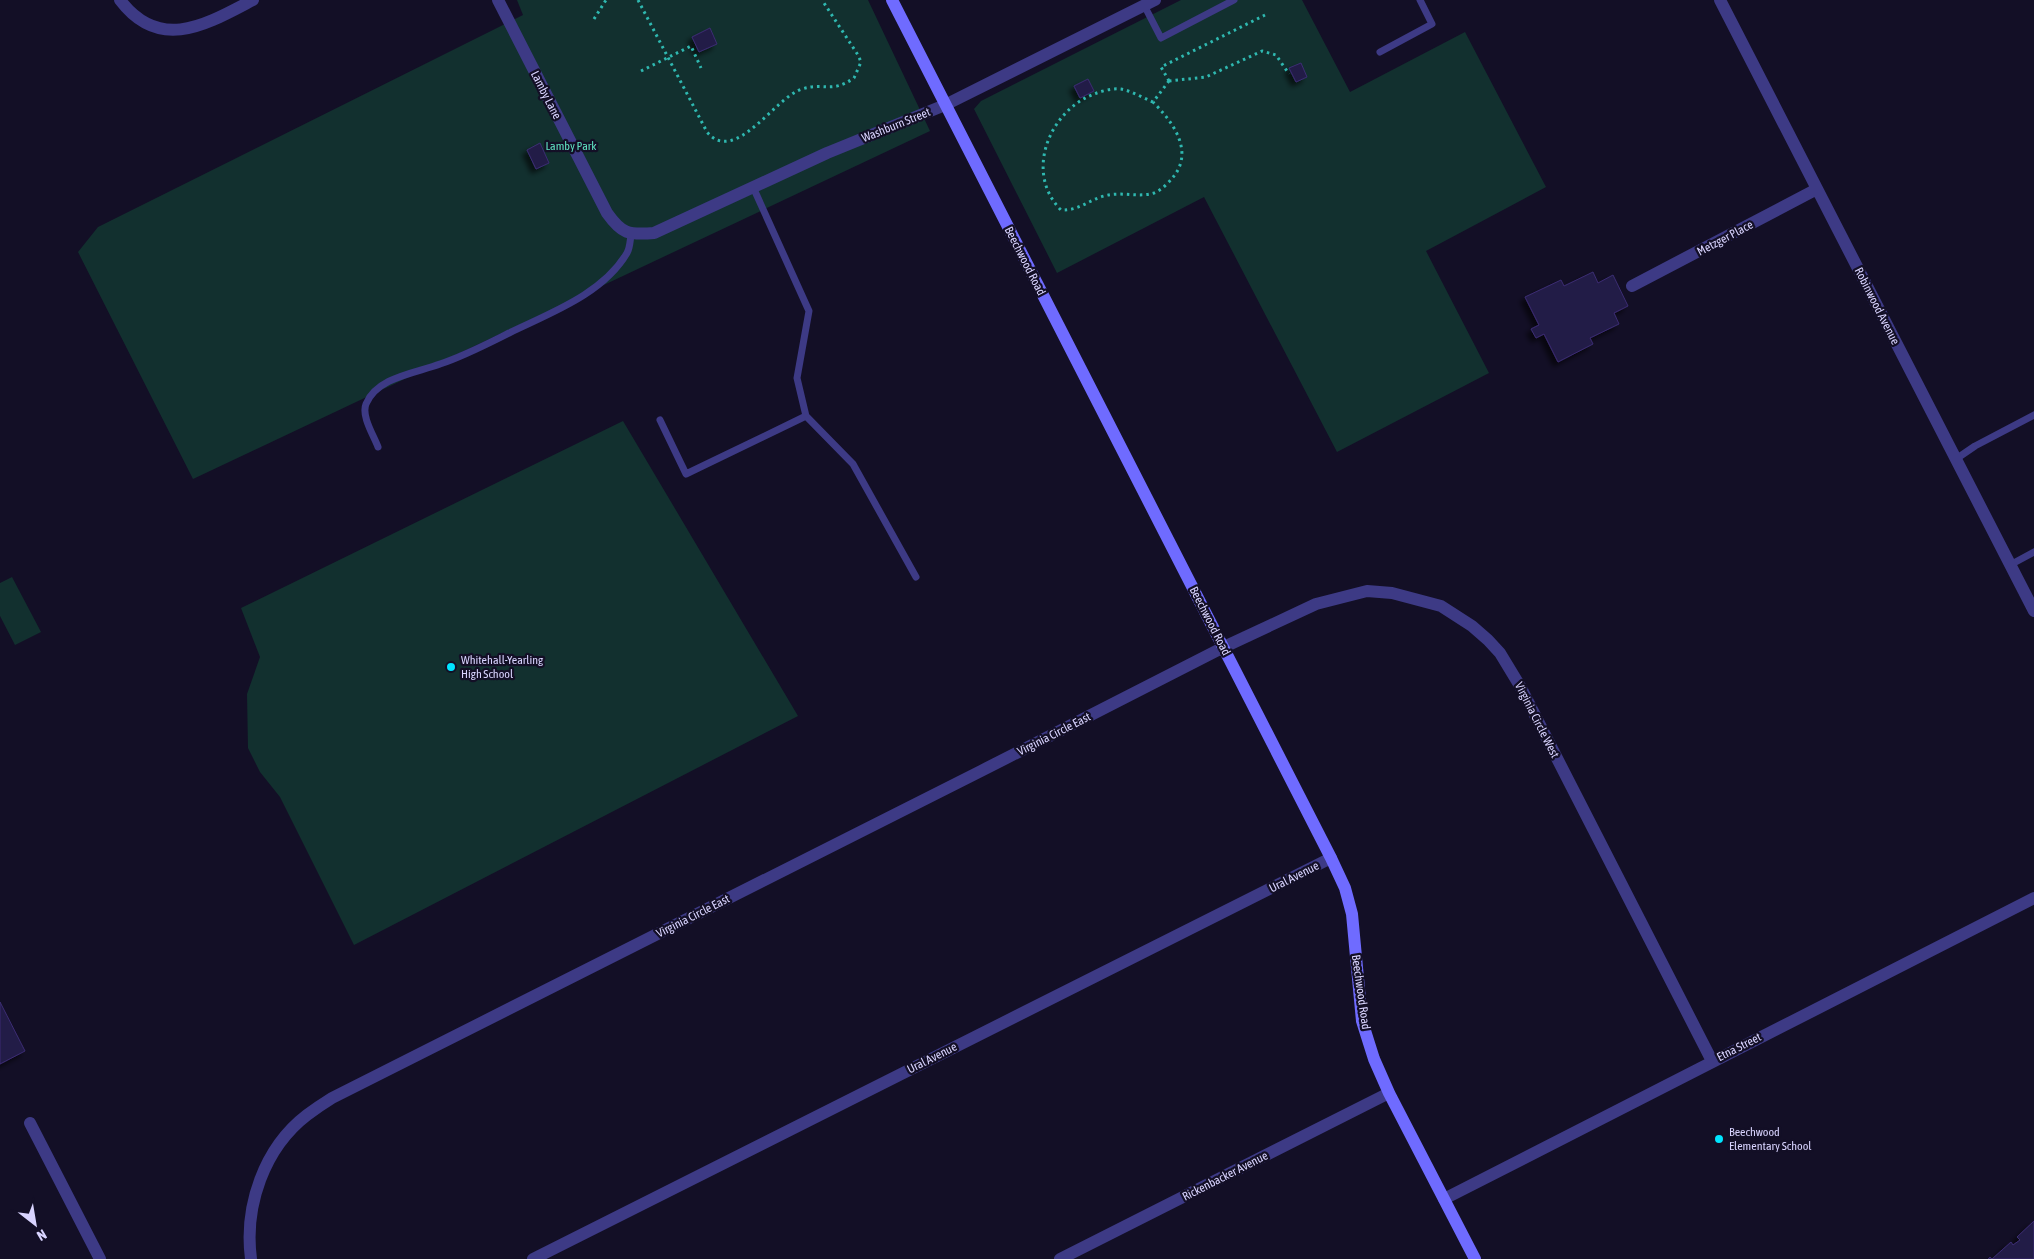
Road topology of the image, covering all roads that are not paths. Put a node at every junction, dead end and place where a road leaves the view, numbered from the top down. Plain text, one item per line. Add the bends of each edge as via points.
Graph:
1 (120, 0) edge
2 (254, 0) edge
3 (498, 0) edge
4 (892, 0) edge
5 (1234, 0) edge
6 (1420, 0) edge
7 (1720, 0) edge
8 (1150, 3) edge
9 (1380, 52) dead end
10 (945, 105) junction
11 (753, 187) junction
12 (1817, 189) junction
13 (631, 235) junction
14 (1632, 286) dead end
15 (2034, 415) edge
16 (806, 416) junction
17 (660, 420) dead end
18 (378, 447) dead end
19 (1956, 459) junction
20 (2034, 552) edge
21 (2010, 565) junction
22 (916, 577) dead end
23 (2034, 611) edge
24 (1224, 647) junction
25 (1331, 858) junction
26 (2034, 898) edge
27 (1712, 1061) junction
28 (1389, 1093) junction
29 (30, 1123) dead end
30 (1444, 1199) junction
31 (100, 1259) edge
32 (252, 1259) edge
33 (533, 1259) edge
34 (1060, 1259) edge
35 (1475, 1259) edge

1 - 2 street via 138,18 154,27 171,30 206,24
3 - 13 street, Lamby Lane via 607,212 616,226
4 - 10 street, Beechwood Road
5 - 8 lane via 1161,38
6 - 9 lane via 1432,24
7 - 12 street, Robinwood Avenue
8 - 10 street, Washburn Street
10 - 11 street, Washburn Street
10 - 24 street, Beechwood Road
11 - 13 street, Washburn Street via 654,233
11 - 16 lane via 809,311 797,378
12 - 14 street, Metzger Place
12 - 19 street, Robinwood Avenue
13 - 18 lane via 628,251 617,267 584,295 481,346 377,389 364,410
15 - 19 lane
16 - 17 lane via 686,474
16 - 22 lane via 853,464
19 - 21 street, Robinwood Avenue
20 - 21 lane
21 - 23 street, Robinwood Avenue
24 - 25 street, Beechwood Road
24 - 27 street, Virginia Circle West via 1316,604 1367,591 1392,593 1441,606 1477,631 1510,668
24 - 32 street, Virginia Circle East via 332,1098 306,1115 288,1133 264,1170 254,1197 250,1223
25 - 28 street, Beechwood Road via 1345,888 1352,914 1362,1021
25 - 33 street, Ural Avenue
26 - 27 street, Etna Street
27 - 30 street, Etna Street
28 - 30 street, Beechwood Road
28 - 34 street, Rickenbacker Avenue
29 - 31 street
30 - 35 street, Beechwood Road

